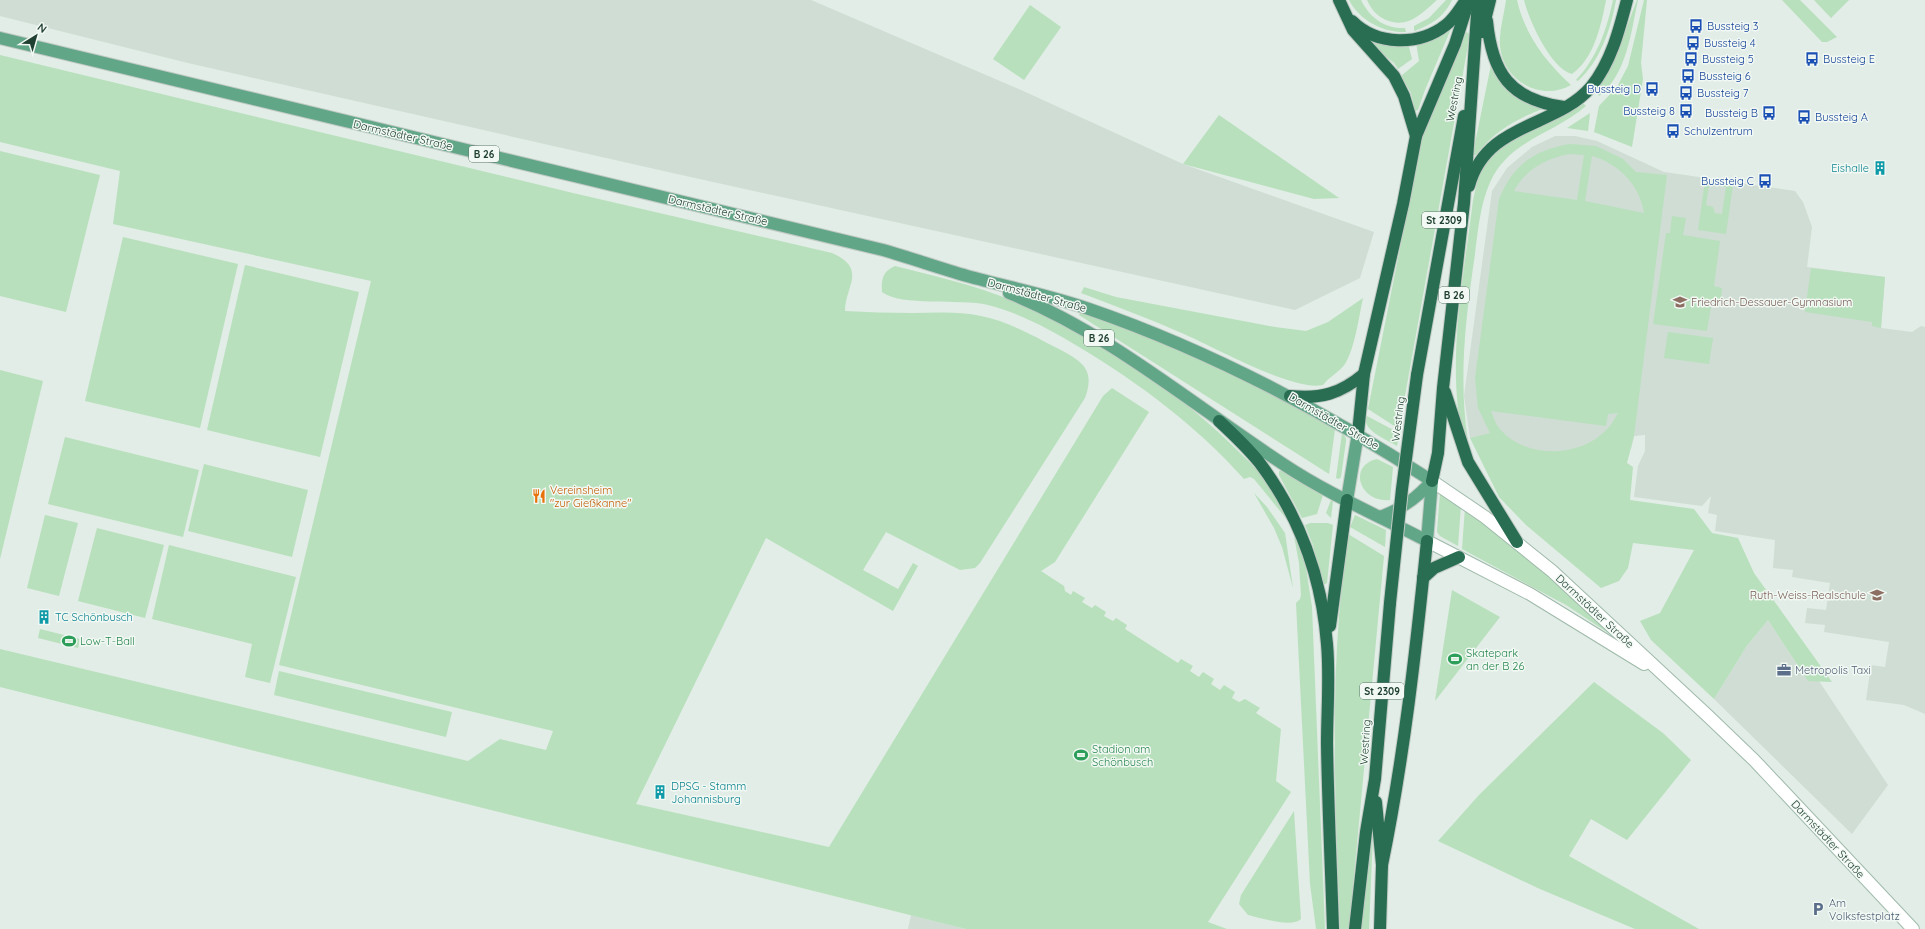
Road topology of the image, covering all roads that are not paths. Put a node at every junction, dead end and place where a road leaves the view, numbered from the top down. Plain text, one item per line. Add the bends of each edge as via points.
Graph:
1 (1339, 0) edge
2 (1466, 0) edge
3 (1469, 0) edge
4 (1478, 0) edge
5 (1490, 0) edge
6 (1627, 0) edge
7 (1343, 12) junction
8 (1486, 14) junction
9 (0, 38) edge
10 (1473, 66) junction
11 (1564, 107) junction
12 (1416, 136) junction
13 (1464, 203) junction
14 (967, 276) junction
15 (1364, 374) junction
16 (1443, 388) junction
17 (1290, 396) junction
18 (1219, 421) junction
19 (1358, 433) junction
20 (1432, 481) junction
21 (1347, 500) junction
22 (1380, 516) junction
23 (1427, 541) junction
24 (1517, 542) junction
25 (1458, 557) junction
26 (1423, 578) junction
27 (1328, 645) junction
28 (1665, 678) junction
29 (1375, 779) junction
30 (1382, 865) junction
31 (1905, 924) edge
32 (1333, 929) edge
33 (1354, 929) edge
34 (1380, 929) edge
35 (1913, 929) edge

1 - 7 highway
2 - 7 highway via 1448,24 1436,32 1412,41 1391,40 1373,35 1356,26
3 - 12 highway via 1455,44
4 - 10 highway, Westring / St 2309
5 - 8 highway, Westring / B 26
6 - 11 highway via 1617,37 1600,74 1590,88
7 - 12 highway via 1357,35 1394,76 1404,96
8 - 10 highway, Westring / B 26
8 - 11 highway via 1490,45 1501,74 1522,94
9 - 14 main road, Darmstädter Straße / B 26 via 875,248
10 - 13 highway, B 26
10 - 29 highway, Westring / St 2309, bridge via 1417,375 1390,603
11 - 13 highway via 1519,129 1498,143 1479,164 1470,181
12 - 15 highway
13 - 16 highway, B 26
14 - 17 main road, Darmstädter Straße / B 26 via 1109,316 1202,354
14 - 18 main road, Darmstädter Straße / B 26 via 1025,299 1104,341
15 - 17 highway, B 26 via 1354,383 1333,393 1310,398
15 - 19 highway
16 - 20 highway via 1438,453
16 - 24 highway via 1468,462
17 - 19 main road, Darmstädter Straße
18 - 21 main road, Darmstädter Straße / B 26 via 1284,464
18 - 27 highway via 1258,462 1296,522 1313,565 1323,604
19 - 20 main road, Darmstädter Straße
19 - 21 main road
20 - 22 main road via 1409,503
20 - 23 main road
20 - 24 main road, Darmstädter Straße via 1475,509
21 - 22 main road, Darmstädter Straße / B 26
21 - 27 highway
22 - 23 main road, Darmstädter Straße
23 - 25 main road, Darmstädter Straße
23 - 26 highway
24 - 28 main road, Darmstädter Straße via 1552,571
25 - 26 highway via 1434,568
25 - 28 main road, Darmstädter Straße via 1530,594
26 - 30 highway via 1394,806
27 - 32 highway via 1327,744
28 - 31 main road, Darmstädter Straße via 1754,760
29 - 30 highway, Westring / St 2309
29 - 33 highway, Westring / St 2309
30 - 34 highway, Westring / St 2309
31 - 35 main road, Darmstädter Straße

